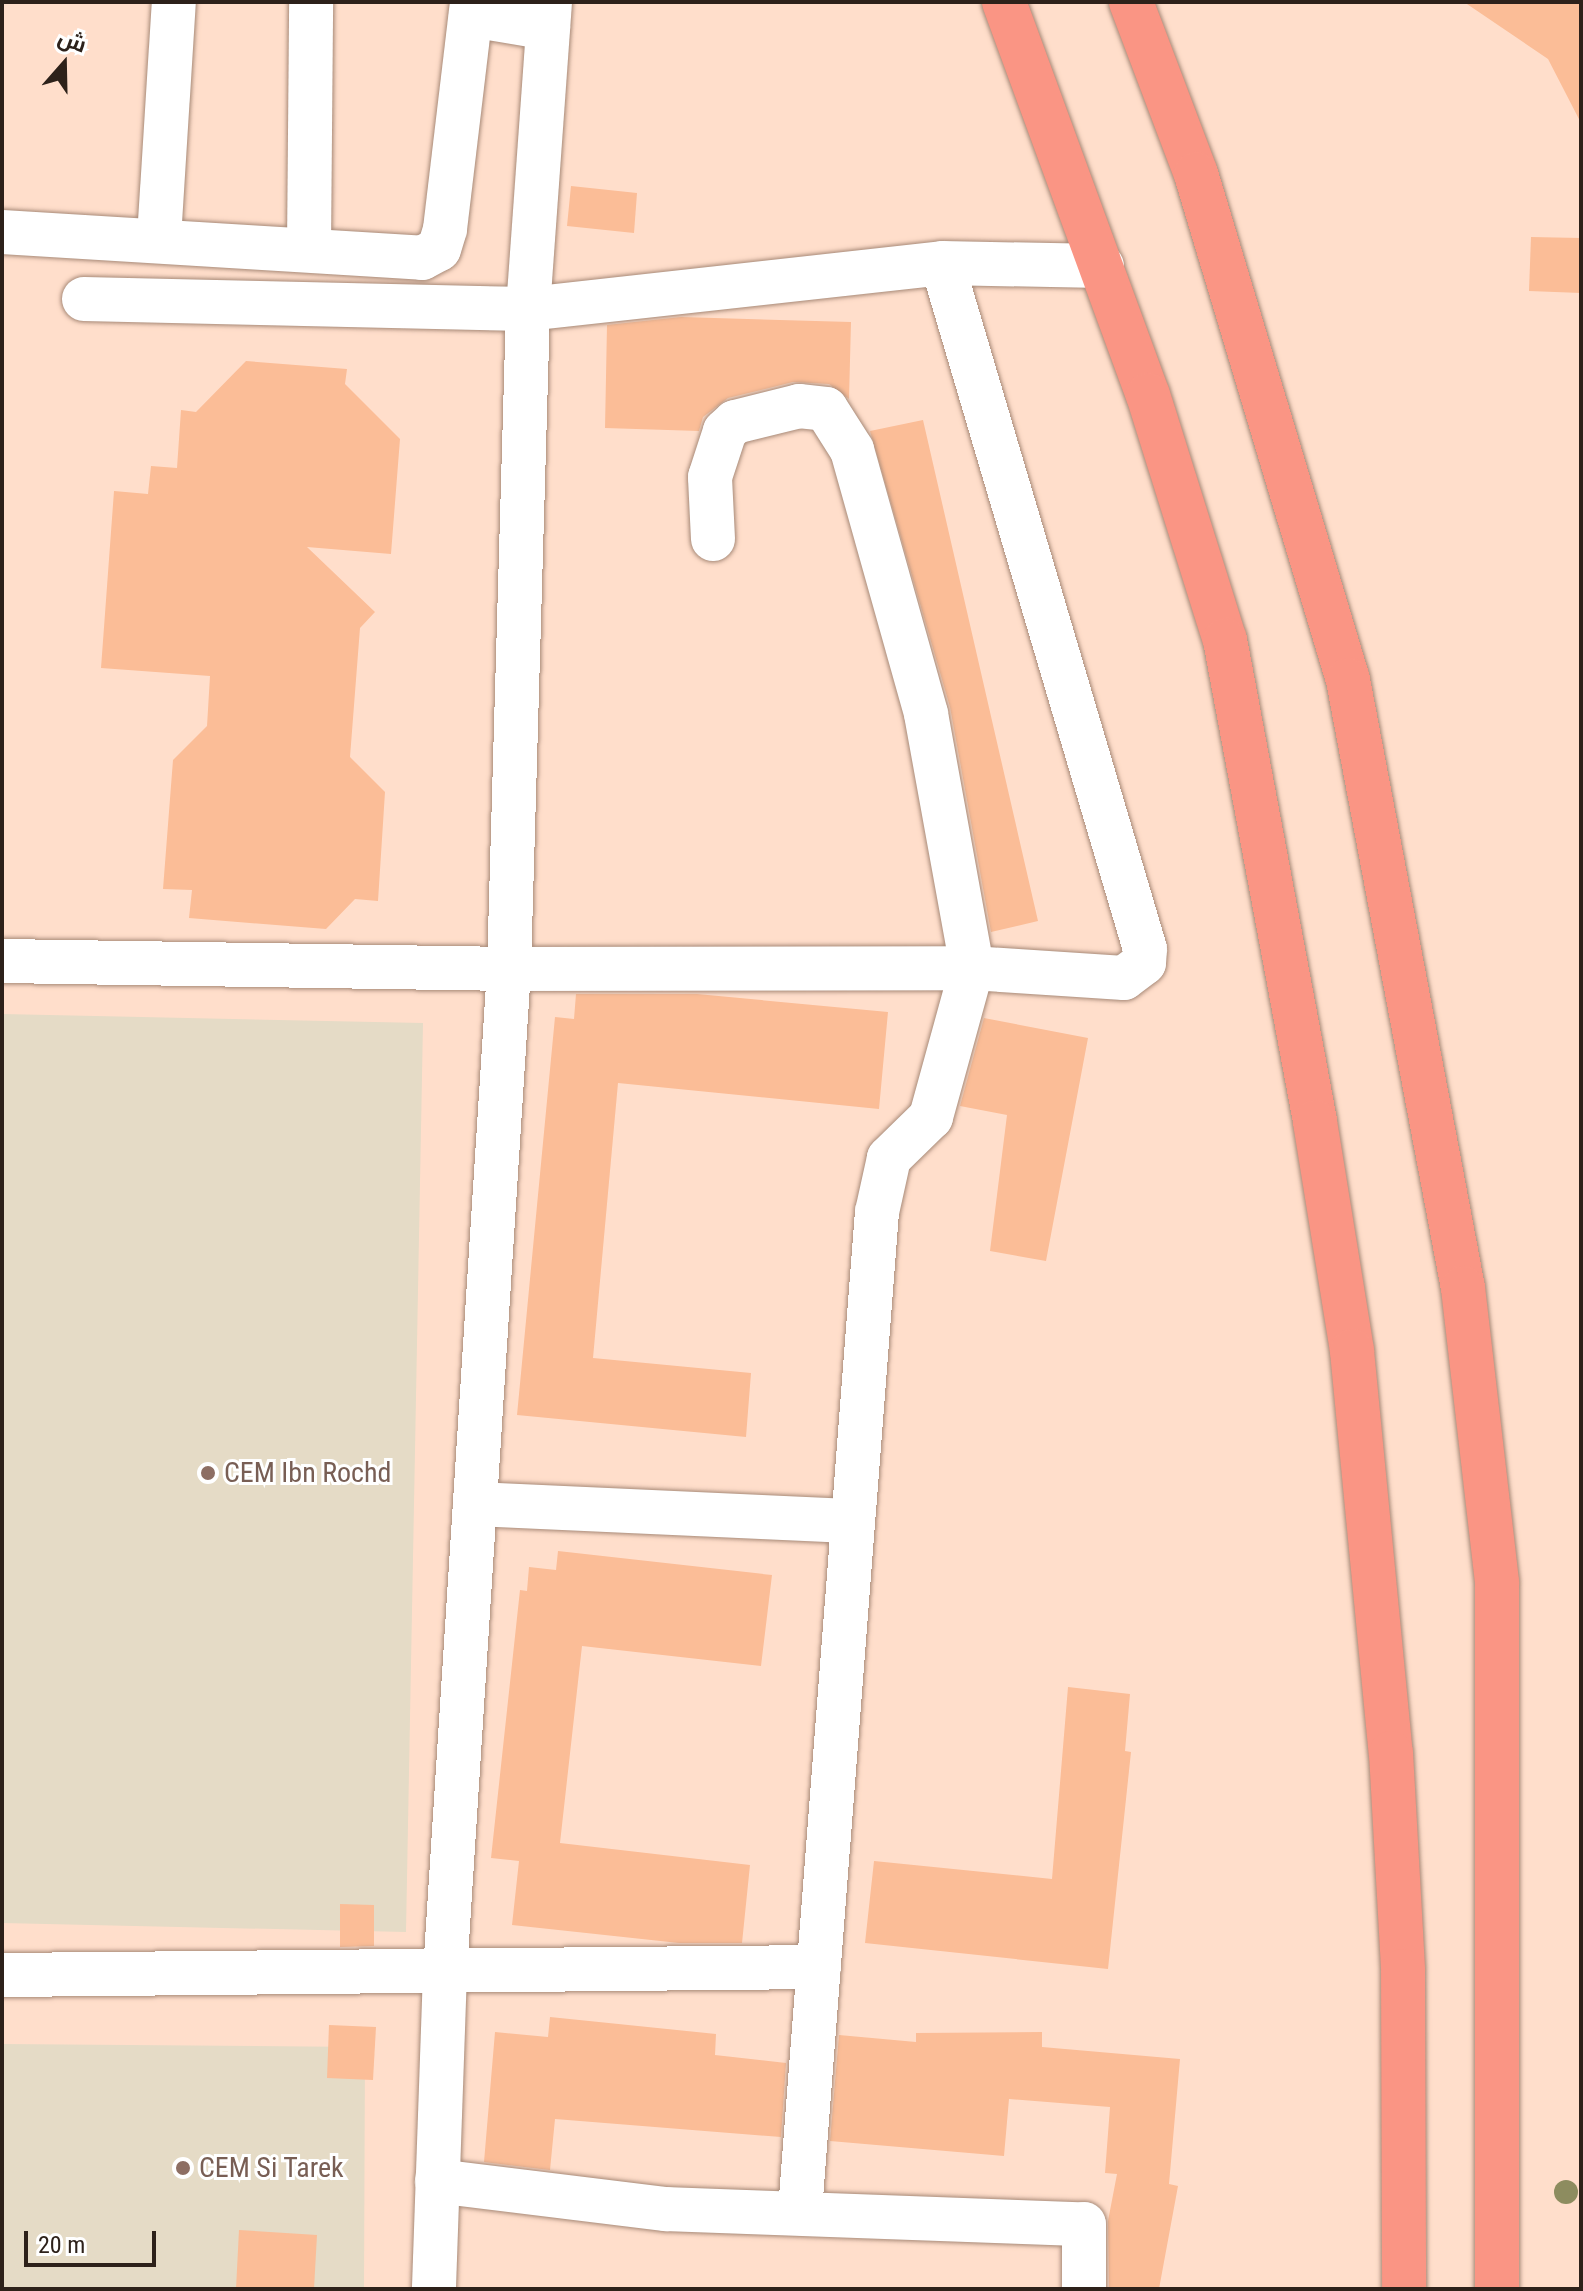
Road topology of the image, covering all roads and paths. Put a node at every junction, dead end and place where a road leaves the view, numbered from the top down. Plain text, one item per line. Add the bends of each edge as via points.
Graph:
1 (174, 2) edge
2 (311, 2) edge
3 (1004, 2) edge
4 (1131, 2) edge
5 (472, 8) edge
6 (549, 15) edge
7 (2, 232) edge
8 (159, 238) junction
9 (309, 247) junction
10 (942, 263) junction
11 (1102, 266) junction
12 (84, 299) dead end
13 (528, 309) junction
14 (713, 539) dead end
15 (2, 961) edge
16 (972, 968) junction
17 (509, 969) junction
18 (475, 1504) junction
19 (850, 1521) junction
20 (819, 1967) junction
21 (445, 1972) junction
22 (2, 1975) edge
23 (437, 2181) junction
24 (800, 2211) junction
25 (434, 2289) edge
26 (1084, 2289) edge
27 (1404, 2289) edge
28 (1497, 2289) edge

1 - 8 street
2 - 9 street
3 - 11 highway
4 - 28 highway via 1196,174 1348,680 1463,1288 1497,1582
5 - 6 street
5 - 9 street via 439,249 422,258
6 - 13 street
7 - 8 street
8 - 9 street
10 - 11 street
10 - 13 street
10 - 16 street via 1145,949 1140,969 1124,978
11 - 27 highway via 1225,640 1352,1351 1376,1569 1403,1955
12 - 13 street
13 - 17 street
14 - 16 street via 710,477 725,431 799,406 826,409 852,450 926,714
15 - 17 street
16 - 17 street
16 - 19 street via 931,1117 889,1158 877,1212
17 - 18 street
18 - 19 street
18 - 21 street
19 - 20 street
20 - 21 street
20 - 24 street
21 - 22 street
21 - 23 street
23 - 24 street via 666,2209
23 - 25 street
24 - 26 street via 1084,2224

